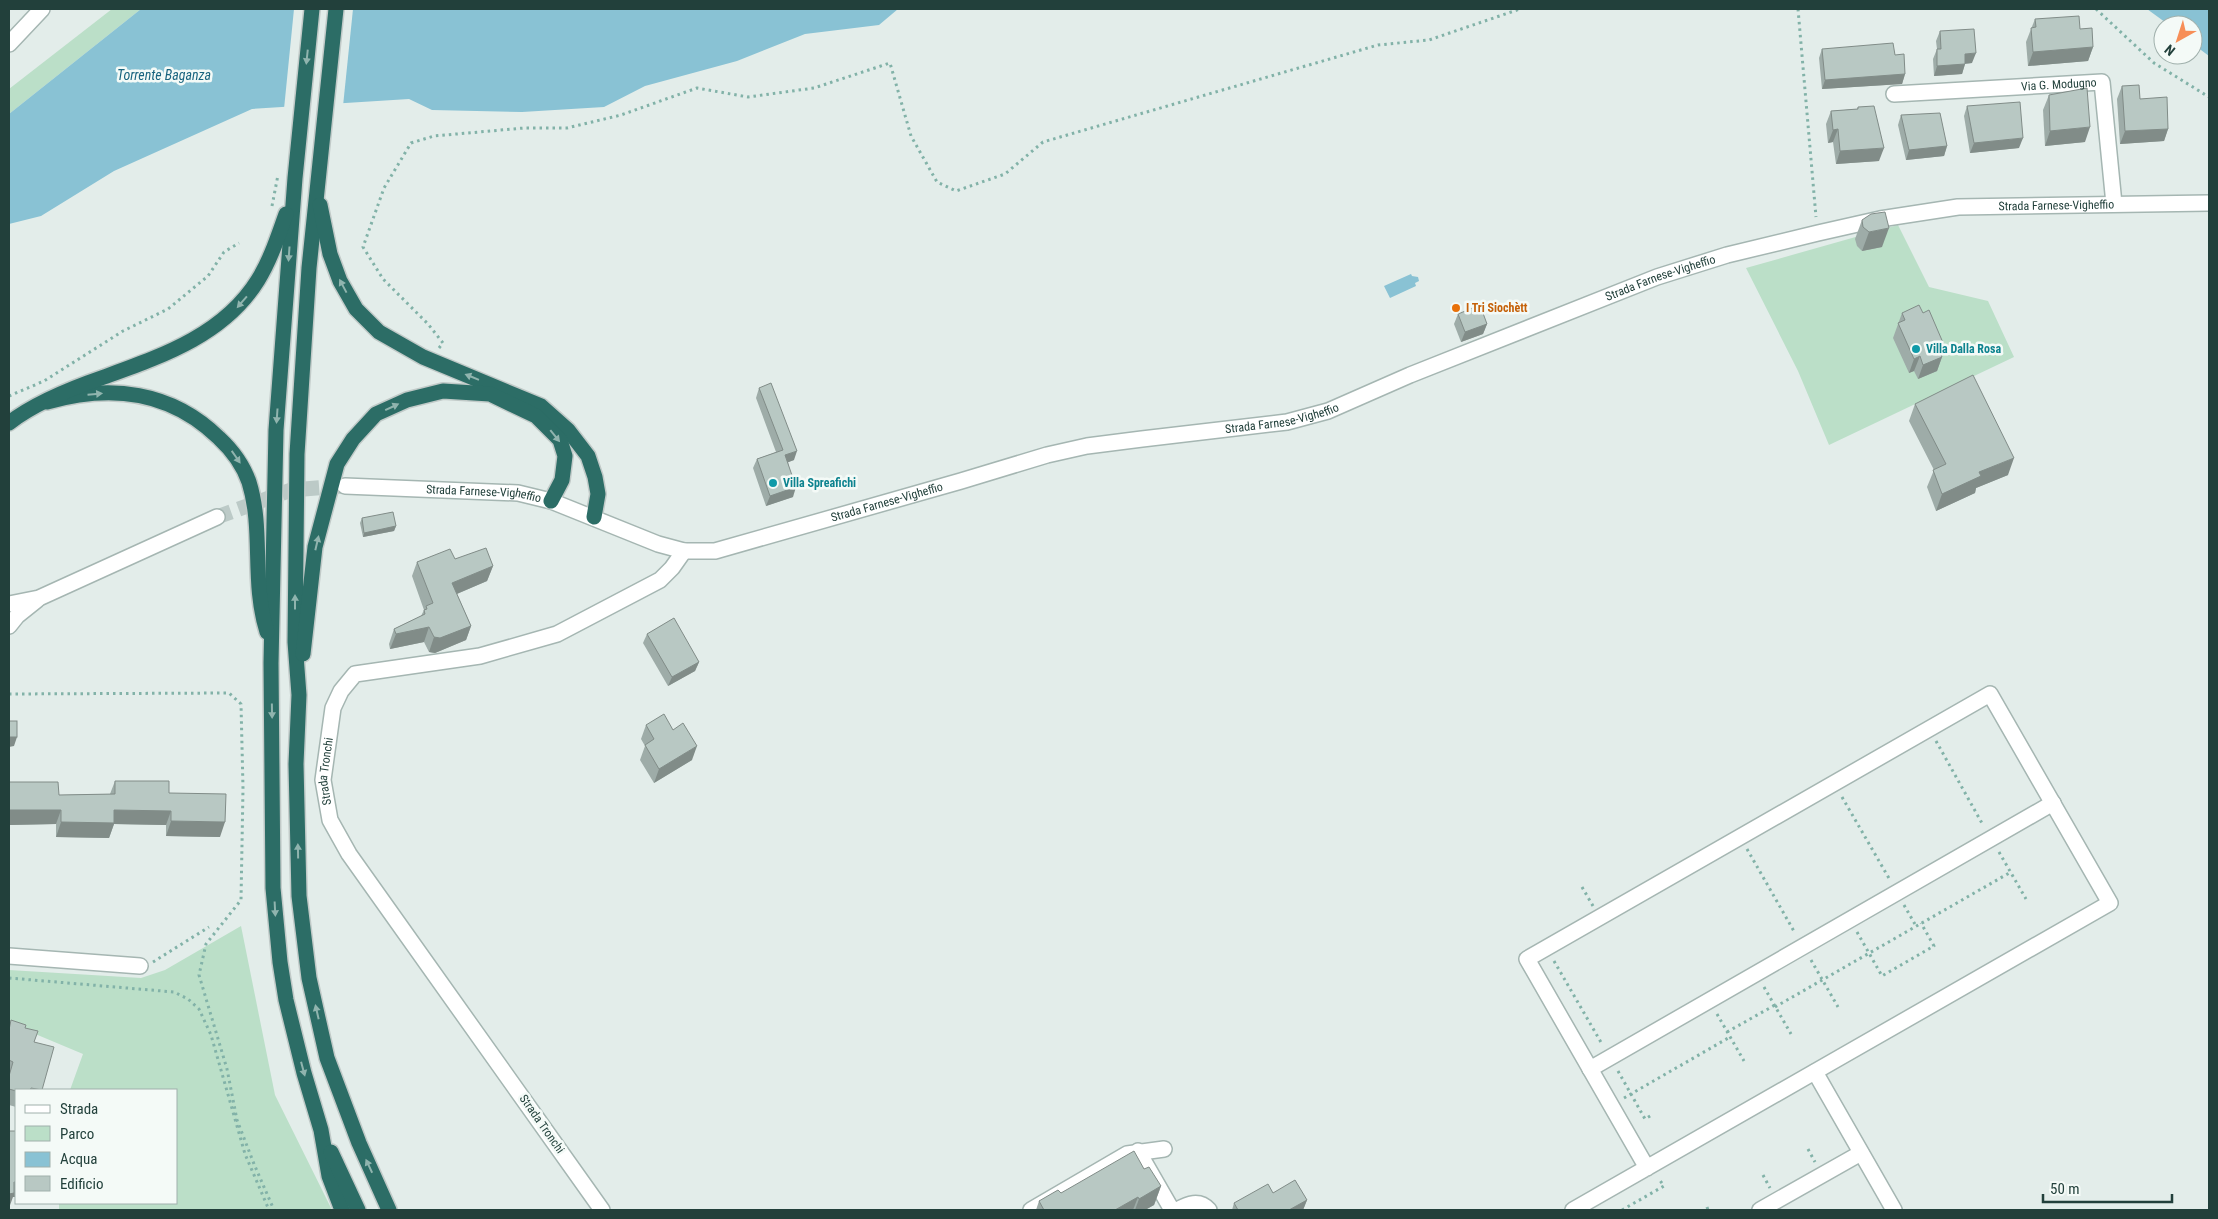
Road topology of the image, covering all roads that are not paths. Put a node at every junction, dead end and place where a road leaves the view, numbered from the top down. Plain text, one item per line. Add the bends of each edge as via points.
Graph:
1 (42, 9) edge
2 (312, 9) edge
3 (336, 9) edge
4 (9, 44) edge
5 (1894, 94) dead end
6 (295, 178) junction
7 (317, 189) junction
8 (2209, 203) edge
9 (2114, 204) junction
10 (47, 402) junction
11 (9, 424) edge
12 (345, 486) tunnel mouth
13 (552, 500) junction
14 (217, 517) tunnel mouth
15 (594, 517) junction
16 (684, 552) junction
17 (39, 598) junction
18 (9, 604) edge
19 (9, 626) edge
20 (271, 663) junction
21 (298, 695) junction
22 (2053, 803) junction
23 (9, 956) edge
24 (140, 966) road end
25 (1590, 1069) junction
26 (1815, 1072) junction
27 (314, 1108) junction
28 (1164, 1149) dead end
29 (1138, 1152) junction
30 (1861, 1153) junction
31 (1649, 1167) junction
32 (342, 1210) edge
33 (358, 1210) edge
34 (389, 1210) edge
35 (602, 1210) edge
36 (1031, 1210) edge
37 (1172, 1210) edge
38 (1177, 1210) edge
39 (1209, 1210) edge
40 (1573, 1210) edge
41 (1760, 1210) edge
42 (1894, 1210) edge

1 - 4 street
2 -> 6 highway
3 - 7 highway
5 - 9 street, Via G. Modugno via 2102,82
6 -> 10 highway via 287,213 267,265 248,295 224,320 184,345 78,386
6 -> 20 highway via 276,430
15 -> 7 highway via 598,494 588,456 568,430 548,412 541,406 423,357 379,332 356,310 330,254
21 -> 7 highway via 295,642 297,464 304,332
8 - 9 street, Strada Farnese-Vigheffio
9 - 16 street, Strada Farnese-Vigheffio via 1958,207 1880,219 1727,255 1658,277 1410,375 1328,411 1287,422 1087,446 715,551
10 - 11 highway
10 -> 20 highway via 112,393 145,396 188,413 232,452 251,492 257,538 258,595 270,642
12 - 13 street, Strada Farnese-Vigheffio via 518,493
13 - 15 street, Strada Farnese-Vigheffio
21 -> 13 highway via 315,547 337,464 353,439 376,414 406,400 443,391 490,394 536,416 560,440 565,456 562,480
14 - 17 street
15 - 16 street, Strada Farnese-Vigheffio
16 - 35 street, Strada Tronchi via 660,580 557,634 480,656 355,674 340,690 333,708 323,780 330,820 350,854
17 - 18 street
17 - 19 street via 16,616
20 -> 27 highway via 276,925 286,1000
34 -> 21 highway via 359,1144 327,1058 309,978 299,896
22 - 25 street
22 - 25 street via 1990,694 1547,947 1527,959
22 - 26 street via 2110,903
23 - 24 street
25 - 31 street
26 - 30 street
26 - 31 street
27 - 32 highway via 329,1176
27 - 33 highway
28 - 29 street
29 - 36 street via 1122,1157
29 - 37 street
30 - 41 street
30 - 42 street
31 - 40 street
38 - 39 street via 1197,1203

